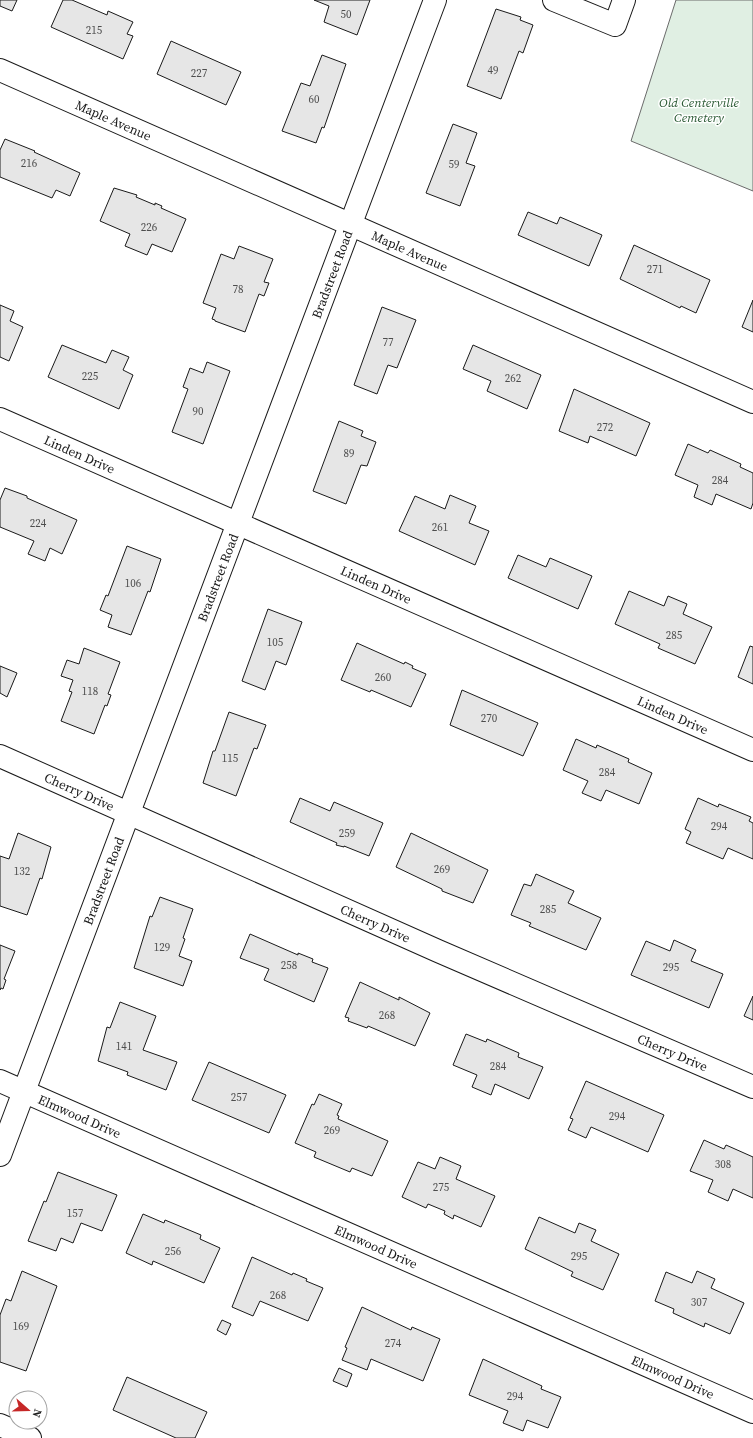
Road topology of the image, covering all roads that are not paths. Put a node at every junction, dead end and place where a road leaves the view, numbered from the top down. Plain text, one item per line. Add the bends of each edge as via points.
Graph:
1 (434, 0) edge
2 (554, 0) edge
3 (624, 0) edge
4 (0, 70) edge
5 (350, 224) junction
6 (753, 402) edge
7 (0, 419) edge
8 (238, 524) junction
9 (753, 750) edge
10 (0, 756) edge
11 (128, 812) junction
12 (0, 1081) edge
13 (753, 1087) edge
14 (24, 1092) junction
15 (0, 1155) edge
16 (753, 1412) edge
17 (0, 1425) edge
18 (30, 1438) edge

1 - 5 street, Bradstreet Road
2 - 3 street via 615,25
4 - 5 street, Maple Avenue
5 - 6 street, Maple Avenue
5 - 8 street, Bradstreet Road
7 - 8 street, Linden Drive
8 - 9 street, Linden Drive
8 - 11 street, Bradstreet Road
10 - 11 street, Cherry Drive
11 - 13 street, Cherry Drive via 445,954
11 - 14 street, Bradstreet Road
12 - 14 street, Elmwood Drive
14 - 15 street, Bradstreet Road
14 - 16 street, Elmwood Drive
17 - 18 street

